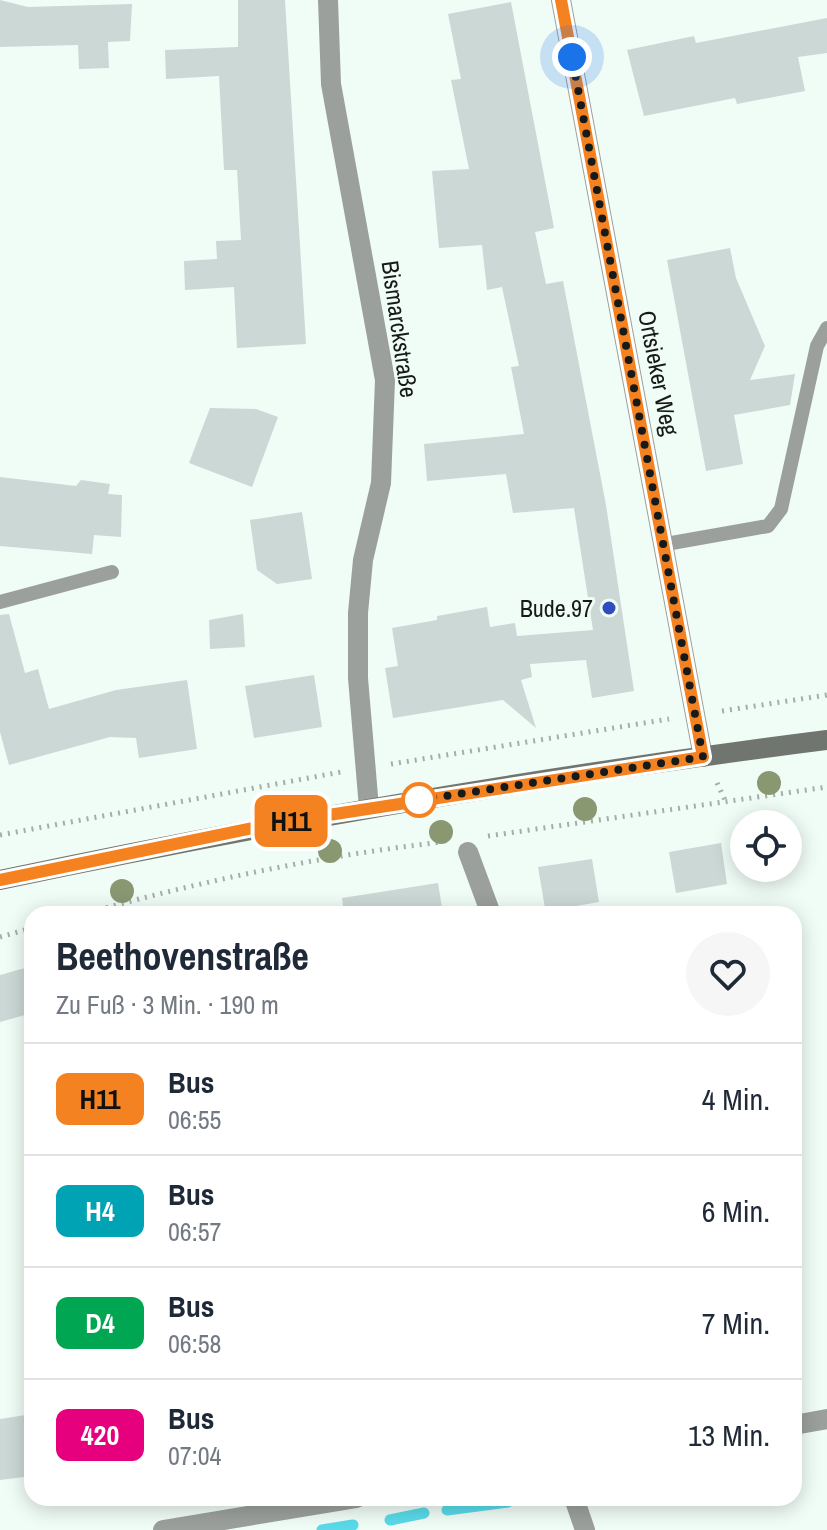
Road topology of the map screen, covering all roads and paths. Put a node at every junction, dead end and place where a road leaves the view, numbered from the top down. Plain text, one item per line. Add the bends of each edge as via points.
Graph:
1 (328, 0) edge
2 (561, 0) edge
3 (827, 328) edge
4 (666, 544) junction
5 (112, 572) dead end
6 (0, 602) edge
7 (827, 695) edge
8 (698, 715) junction
9 (827, 740) edge
10 (703, 757) junction
11 (369, 808) junction
12 (468, 852) dead end
13 (0, 880) edge
14 (488, 906) edge
15 (24, 930) edge
16 (0, 937) edge
17 (827, 1419) edge
18 (802, 1424) edge
19 (308, 1506) edge
20 (577, 1506) edge
21 (163, 1530) edge
22 (585, 1530) edge

1 - 11 street, Bismarckstraße via 331,84 385,380 381,483 363,560 358,613
2 - 4 street, Ortsieker Weg
3 - 4 lane via 817,346 781,509 768,526
4 - 8 street, Ortsieker Weg
5 - 6 lane
7 - 8 path
8 - 10 street, Ortsieker Weg
9 - 10 main road
10 - 11 main road
11 - 13 main road
12 - 14 street
15 - 16 path
17 - 18 street
19 - 21 street
20 - 22 street

